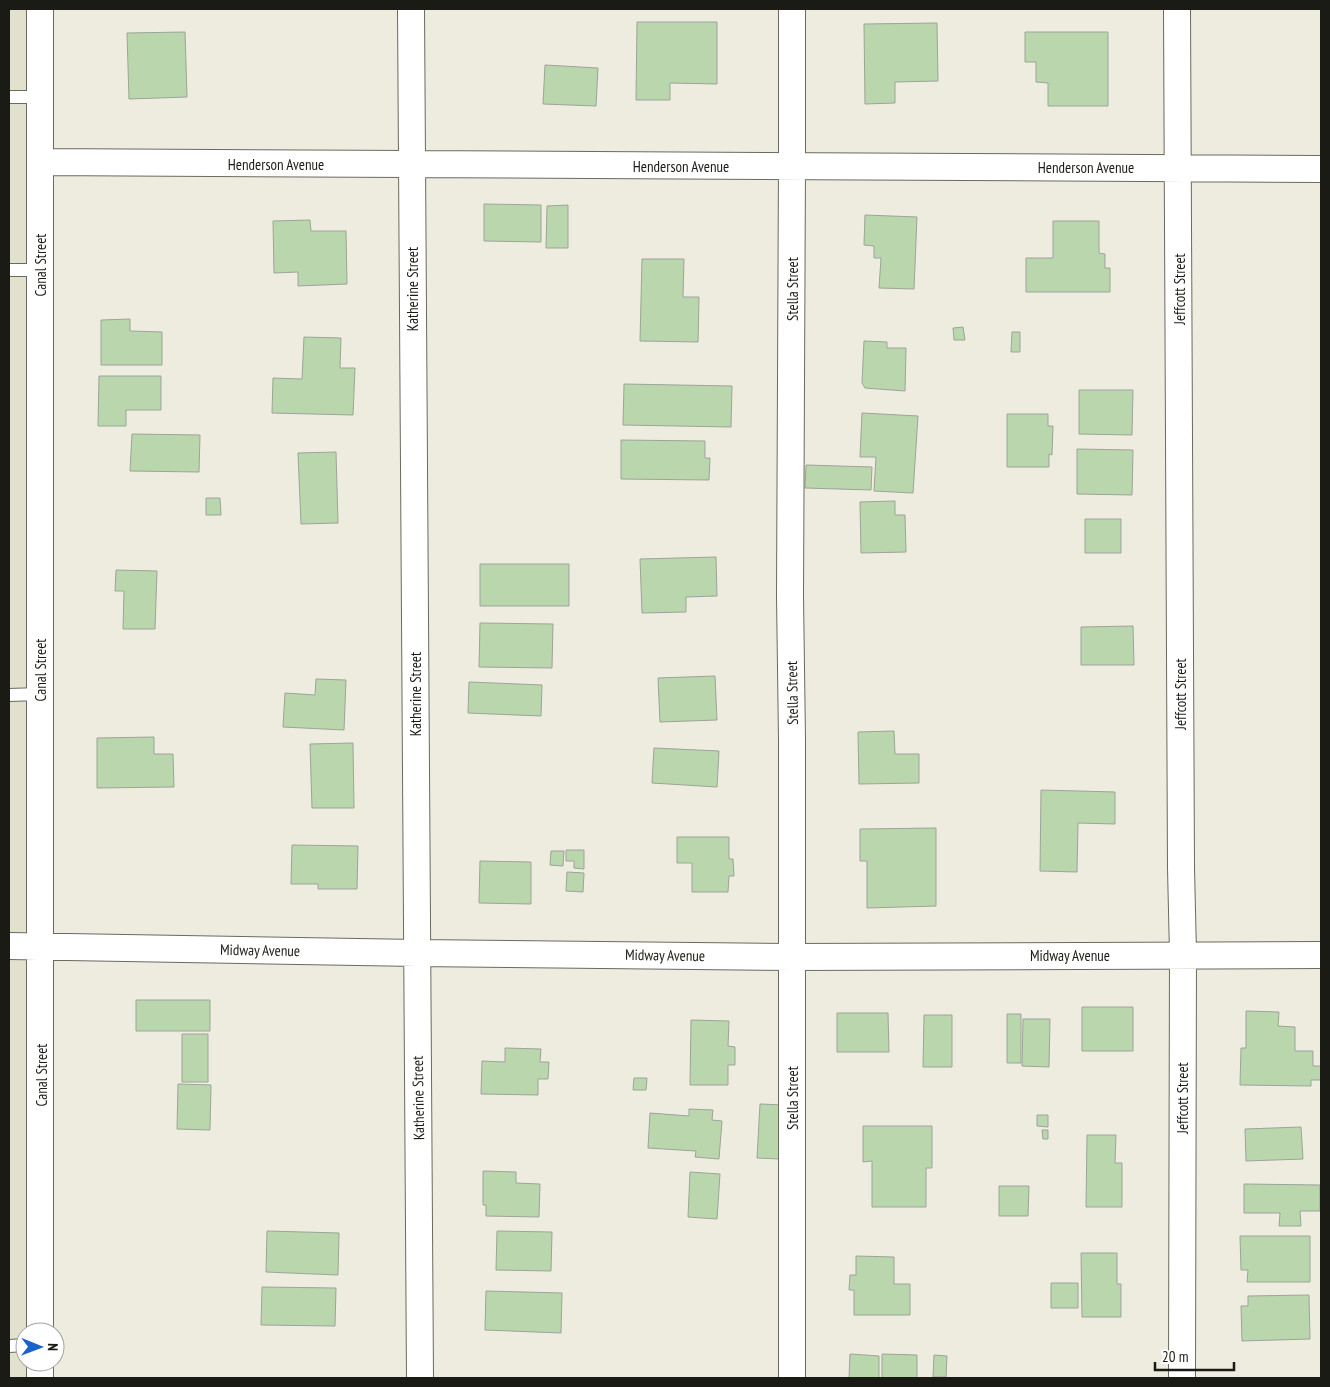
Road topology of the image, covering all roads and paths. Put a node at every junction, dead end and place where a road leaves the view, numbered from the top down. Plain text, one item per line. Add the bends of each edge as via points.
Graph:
1 (40, 9) edge
2 (411, 9) edge
3 (792, 9) edge
4 (1177, 9) edge
5 (9, 97) edge
6 (40, 97) junction
7 (41, 162) junction
8 (411, 163) junction
9 (792, 165) junction
10 (1178, 167) junction
11 (1321, 168) edge
12 (9, 270) edge
13 (40, 270) junction
14 (40, 694) junction
15 (9, 695) edge
16 (9, 946) edge
17 (41, 946) junction
18 (417, 953) junction
19 (1183, 954) junction
20 (1321, 955) edge
21 (792, 957) junction
22 (40, 1322) edge
23 (420, 1378) edge
24 (792, 1378) edge
25 (1182, 1378) edge

1 - 6 street, Canal Street
2 - 8 street, Katherine Street
3 - 9 street, Stella Street
4 - 10 street, Jeffcott Street
5 - 6 lane
6 - 7 street, Canal Street
7 - 8 street, Henderson Avenue
7 - 13 street, Canal Street
8 - 9 street, Henderson Avenue
8 - 18 street, Katherine Street
9 - 10 street, Henderson Avenue
9 - 21 street, Stella Street
10 - 11 street, Henderson Avenue
10 - 19 street, Jeffcott Street
12 - 13 lane
13 - 14 street, Canal Street
14 - 15 lane
14 - 17 street, Canal Street
16 - 17 street, Midway Avenue
17 - 18 street, Midway Avenue
17 - 22 street, Canal Street
18 - 21 street, Midway Avenue
18 - 23 street, Katherine Street
19 - 20 street, Midway Avenue
19 - 21 street, Midway Avenue
19 - 25 street, Jeffcott Street
21 - 24 street, Stella Street

